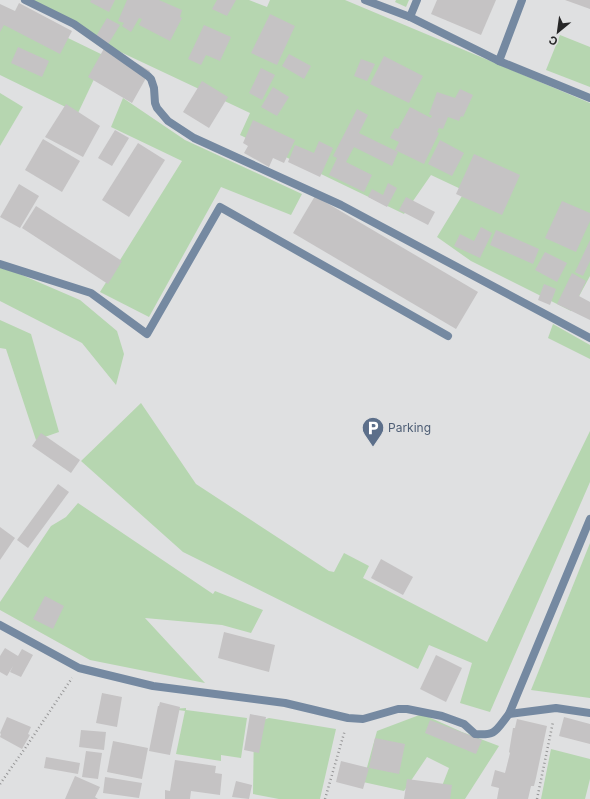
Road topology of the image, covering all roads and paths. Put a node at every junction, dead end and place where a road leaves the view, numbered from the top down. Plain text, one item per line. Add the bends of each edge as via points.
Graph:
1 (25, 0) edge
2 (365, 0) edge
3 (417, 0) edge
4 (522, 0) edge
5 (410, 17) junction
6 (499, 61) junction
7 (590, 98) edge
8 (0, 264) edge
9 (448, 336) dead end
10 (590, 338) edge
11 (590, 519) edge
12 (0, 625) edge
13 (79, 668) junction
14 (556, 708) junction
15 (590, 713) edge
16 (509, 714) junction
17 (348, 718) junction
18 (0, 784) edge
19 (325, 799) edge
20 (536, 799) edge

1 - 10 lane via 74,24 148,76 154,88 157,108 168,120 194,138 341,205
2 - 5 lane
3 - 5 lane
4 - 6 lane
5 - 6 lane
6 - 7 lane
8 - 9 lane via 91,293 147,334 220,208
11 - 16 lane
12 - 13 lane
13 - 17 lane via 153,686 285,703
13 - 18 path
14 - 15 lane
14 - 16 lane
14 - 20 path
16 - 17 lane via 495,732 489,734 475,734 464,724 442,716 407,709 363,719
17 - 19 path

